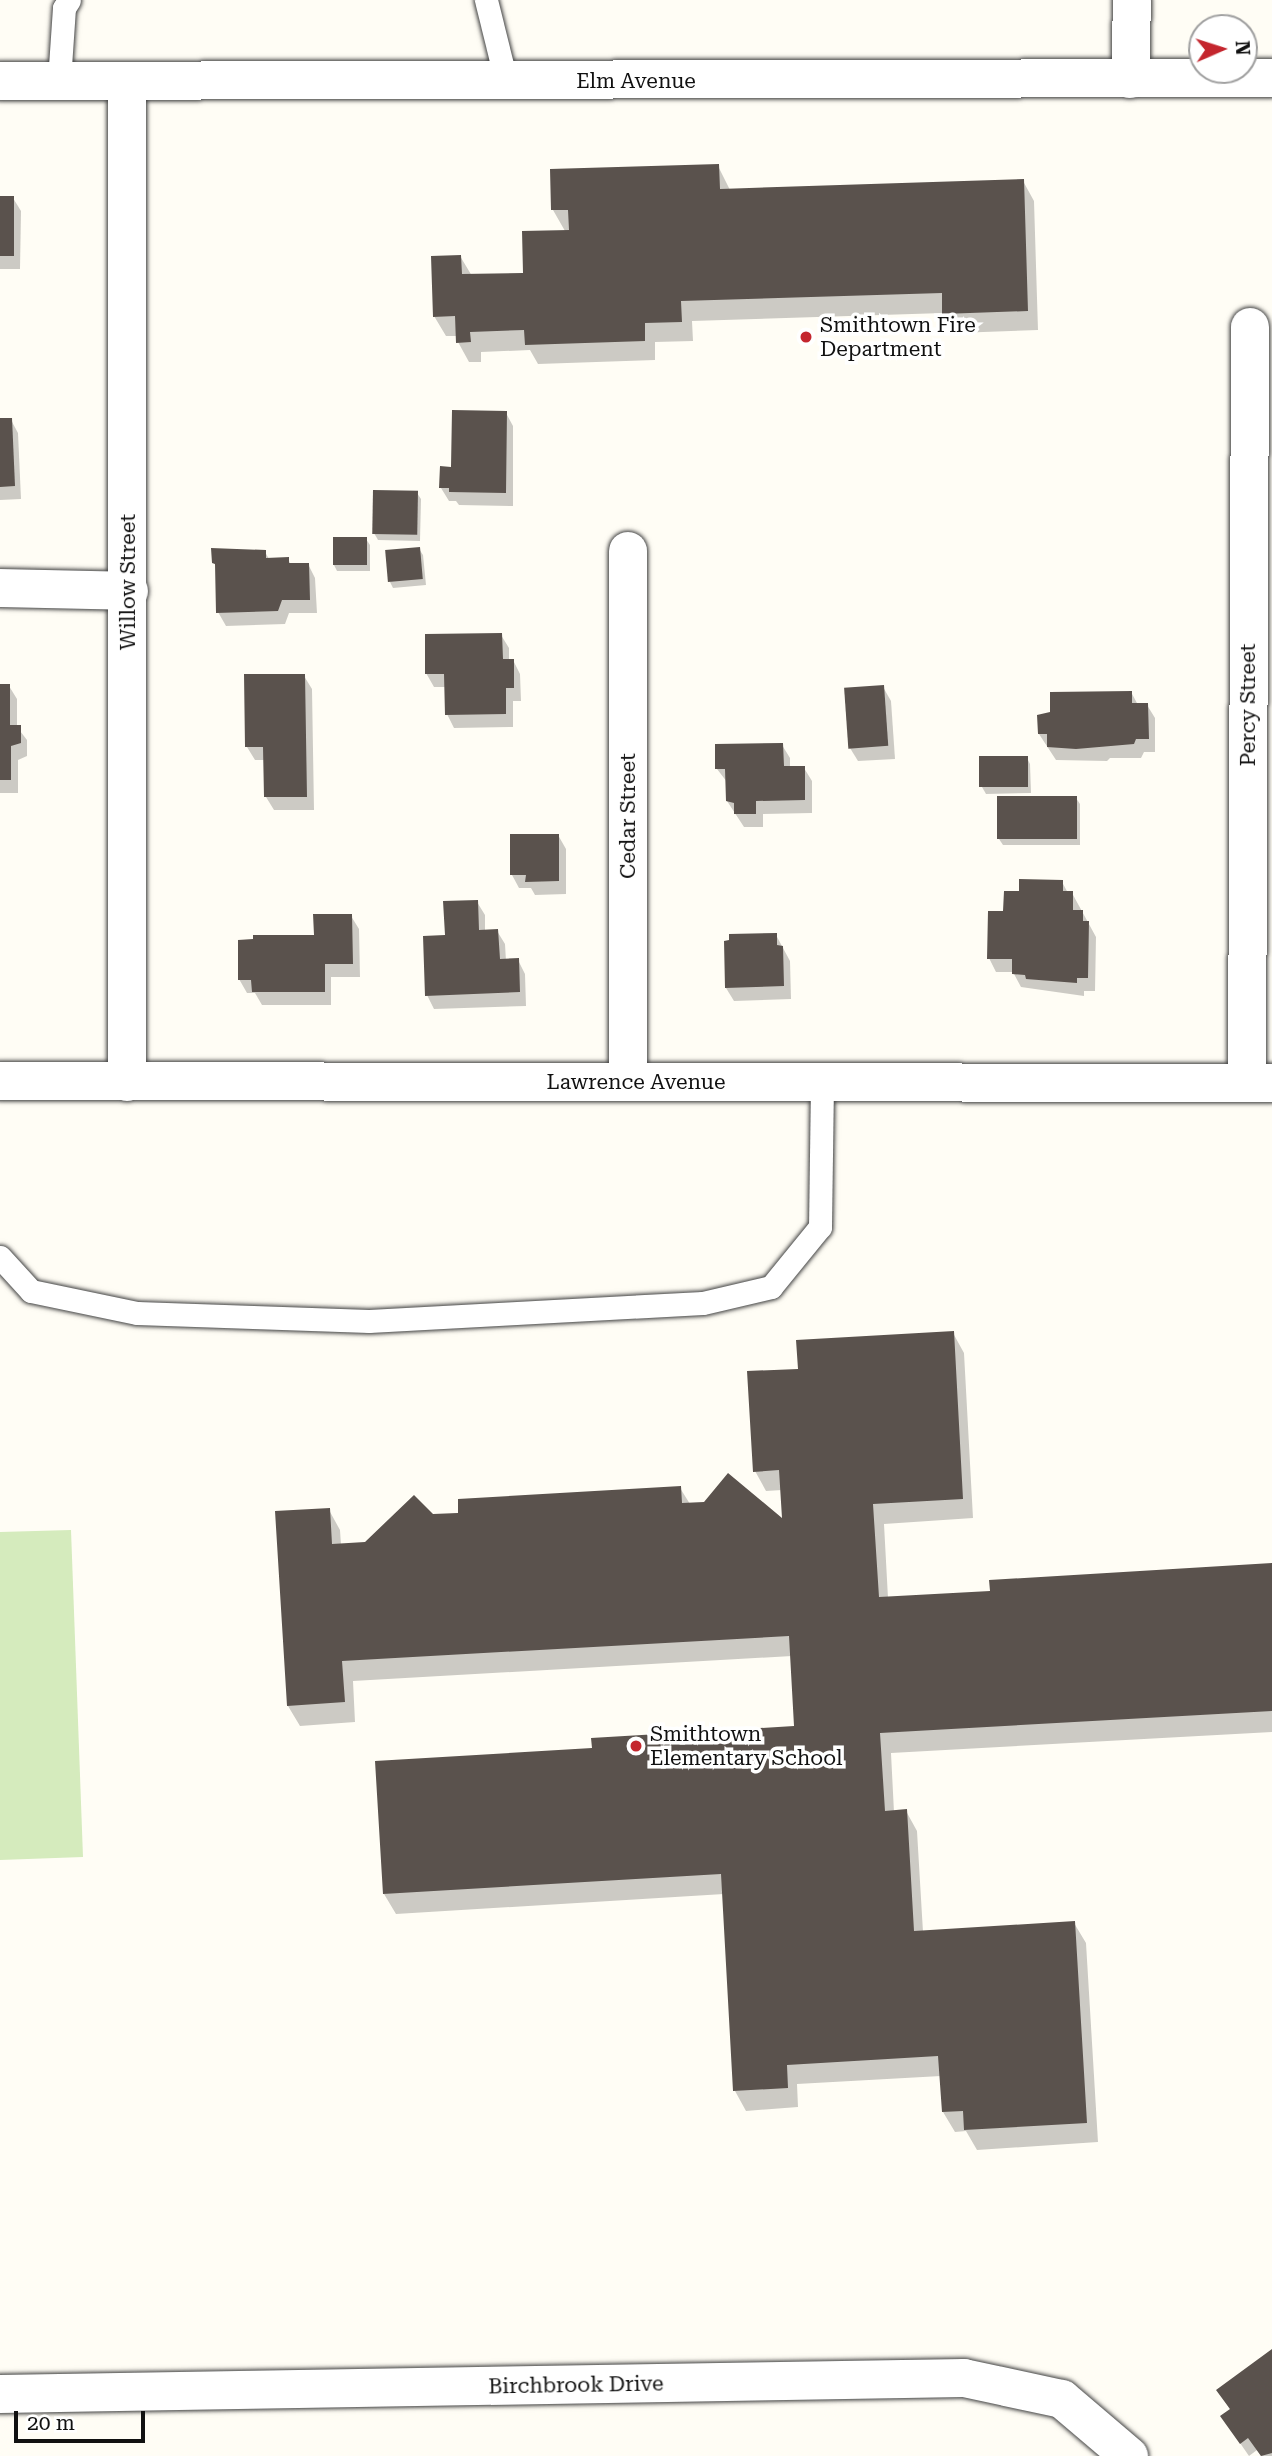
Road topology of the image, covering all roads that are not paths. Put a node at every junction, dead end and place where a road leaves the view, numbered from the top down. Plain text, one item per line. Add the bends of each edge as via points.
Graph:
1 (69, 0) edge
2 (486, 0) edge
3 (1132, 0) edge
4 (1272, 78) edge
5 (1130, 79) junction
6 (0, 81) edge
7 (59, 81) junction
8 (506, 81) junction
9 (127, 82) junction
10 (1250, 327) dead end
11 (628, 551) dead end
12 (0, 588) edge
13 (129, 591) junction
14 (0, 1081) edge
15 (127, 1082) junction
16 (628, 1082) junction
17 (822, 1082) junction
18 (1260, 1083) edge
19 (0, 1257) edge
20 (0, 2394) edge
21 (1129, 2456) edge

1 - 7 lane via 64,8
2 - 8 lane
3 - 5 street
4 - 5 street, Elm Avenue
5 - 8 street, Elm Avenue
6 - 7 street, Elm Avenue
7 - 9 street, Elm Avenue
8 - 9 street, Elm Avenue
9 - 13 street, Willow Street
10 - 18 street, Percy Street
11 - 16 street, Cedar Street
12 - 13 street
13 - 15 street, Willow Street
14 - 15 street, Lawrence Avenue
15 - 16 street, Lawrence Avenue
16 - 17 street, Lawrence Avenue
17 - 18 street, Lawrence Avenue
17 - 19 lane via 820,1227 771,1287 713,1301 369,1321 137,1313 31,1291
20 - 21 street, Birchbrook Drive via 964,2378 1062,2399

